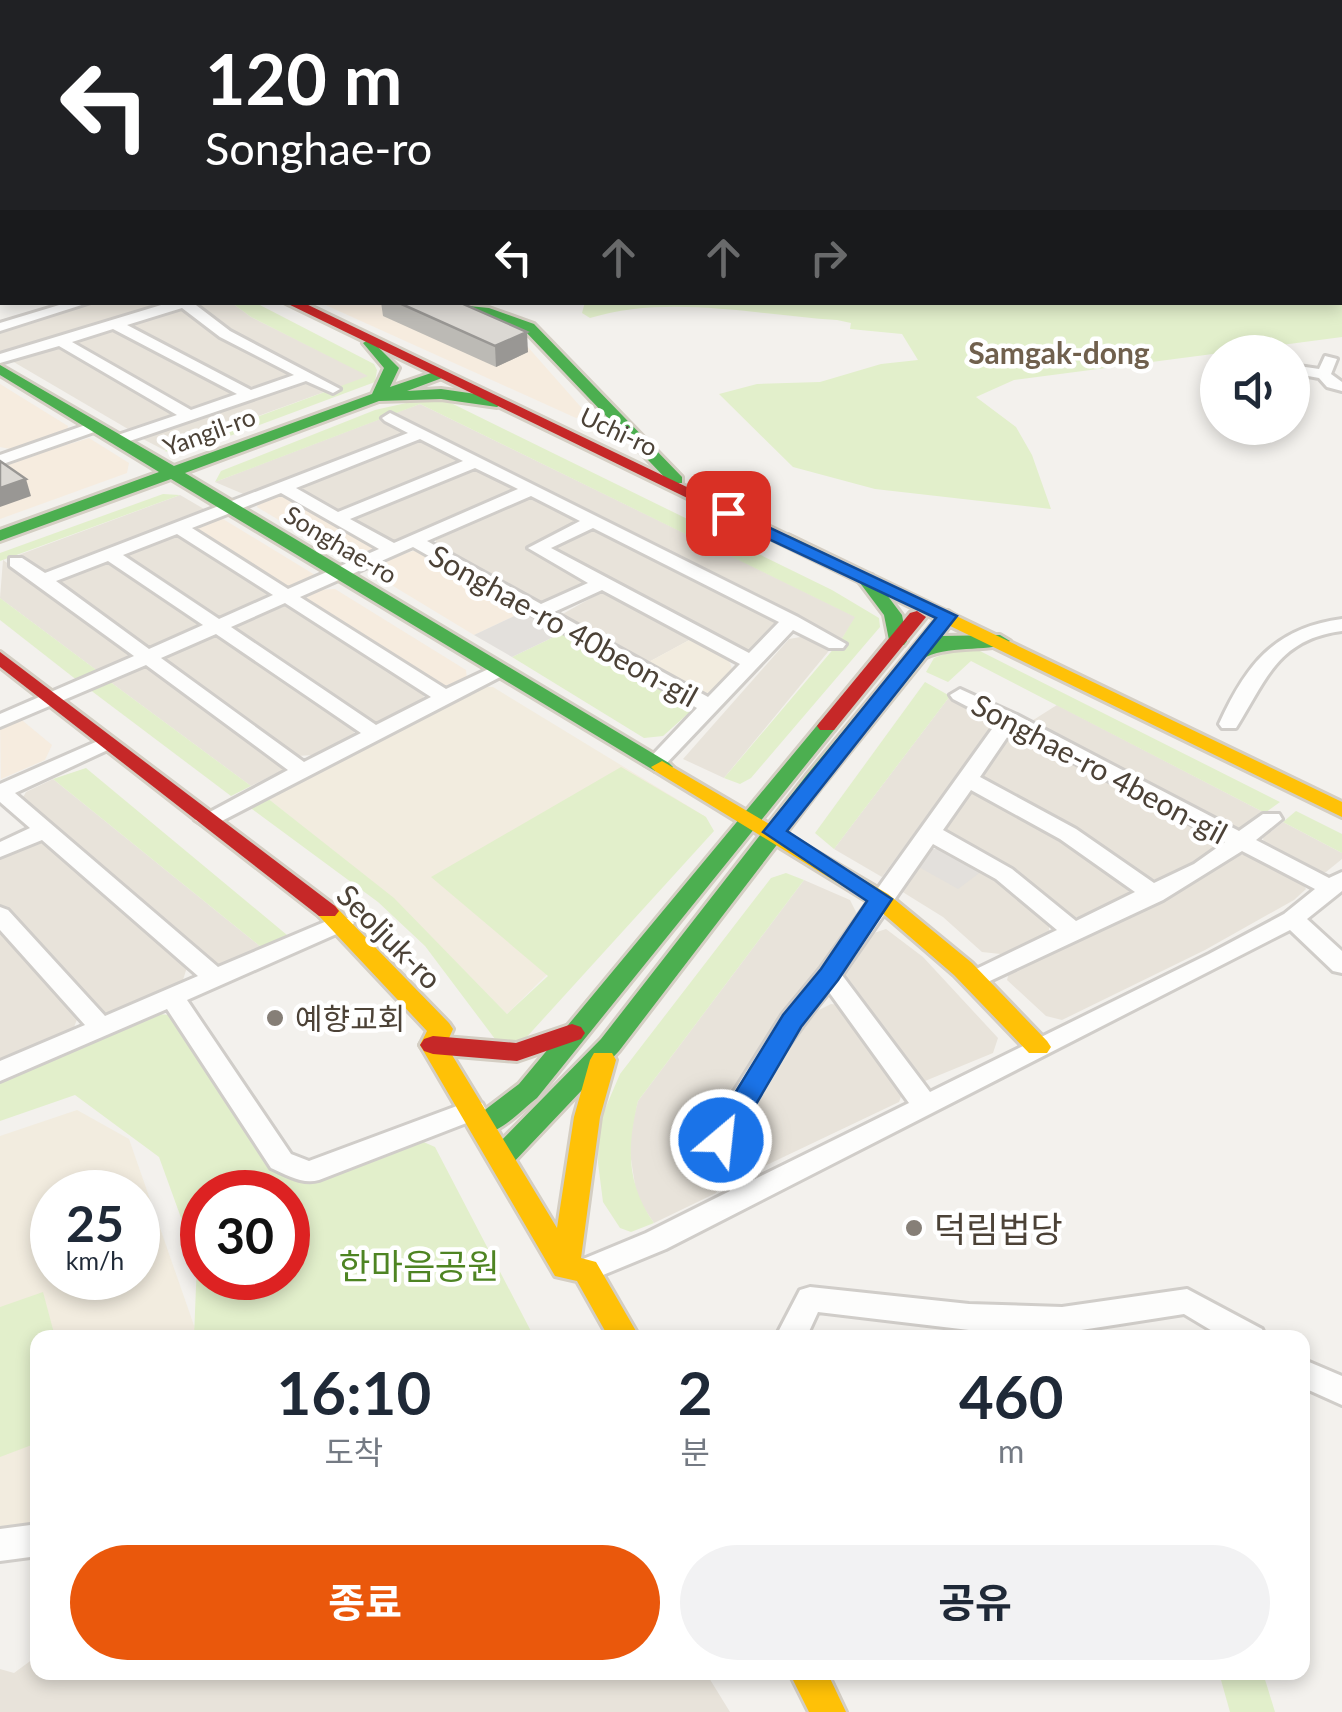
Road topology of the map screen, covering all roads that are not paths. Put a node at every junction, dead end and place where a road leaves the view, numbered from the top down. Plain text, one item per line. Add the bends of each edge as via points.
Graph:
1 (75, 305) edge
2 (178, 305) edge
3 (187, 305) edge
4 (297, 305) edge
5 (450, 305) edge
6 (0, 306) edge
7 (25, 320) junction
8 (116, 324) junction
9 (0, 327) edge
10 (61, 341) junction
11 (370, 344) junction
12 (0, 359) edge
13 (1310, 367) edge
14 (0, 369) edge
15 (437, 375) junction
16 (306, 376) junction
17 (1342, 387) edge
18 (333, 389) dead end
19 (248, 394) junction
20 (496, 402) junction
21 (600, 405) junction
22 (384, 408) junction
23 (189, 415) junction
24 (544, 426) junction
25 (94, 427) junction
26 (420, 434) junction
27 (118, 440) junction
28 (2, 458) edge
29 (475, 462) junction
30 (173, 474) junction
31 (284, 488) junction
32 (530, 490) junction
33 (693, 497) junction
34 (230, 508) junction
35 (337, 518) junction
36 (592, 522) junction
37 (178, 528) junction
38 (0, 536) edge
39 (416, 542) junction
40 (395, 551) junction
41 (110, 554) junction
42 (16, 562) dead end
43 (338, 574) junction
44 (866, 579) junction
45 (43, 580) junction
46 (602, 583) junction
47 (287, 597) junction
48 (926, 606) junction
49 (542, 612) junction
50 (948, 616) junction
51 (791, 622) junction
52 (1342, 625) edge
53 (217, 626) junction
54 (1000, 641) junction
55 (836, 644) dead end
56 (908, 647) junction
57 (0, 658) edge
58 (147, 658) junction
59 (751, 662) junction
60 (497, 671) junction
61 (960, 694) dead end
62 (445, 697) junction
63 (50, 699) junction
64 (711, 708) junction
65 (1010, 719) junction
66 (0, 721) edge
67 (1229, 724) dead end
68 (375, 733) junction
69 (107, 743) junction
70 (655, 764) junction
71 (302, 770) junction
72 (967, 780) junction
73 (0, 792) edge
74 (1342, 810) edge
75 (751, 818) junction
76 (1271, 818) dead end
77 (206, 820) junction
78 (44, 830) junction
79 (774, 832) junction
80 (931, 833) junction
81 (1241, 842) junction
82 (0, 850) edge
83 (1337, 884) edge
84 (1155, 895) junction
85 (880, 899) junction
86 (0, 915) edge
87 (1292, 919) junction
88 (342, 922) junction
89 (1075, 933) junction
90 (1342, 965) edge
91 (829, 974) junction
92 (216, 978) junction
93 (977, 979) junction
94 (172, 996) junction
95 (100, 1026) junction
96 (575, 1031) junction
97 (612, 1039) junction
98 (434, 1045) junction
99 (1038, 1046) junction
100 (0, 1072) edge
101 (926, 1105) junction
102 (478, 1118) junction
103 (501, 1158) junction
104 (748, 1194) junction
105 (576, 1269) junction
106 (1065, 1329) edge
107 (619, 1330) edge
108 (794, 1330) edge
109 (1236, 1330) edge
110 (1310, 1376) edge
111 (1342, 1390) edge
112 (30, 1541) edge
113 (0, 1545) edge
114 (811, 1680) edge
115 (828, 1712) edge

1 - 7 street
2 - 8 street
3 - 16 street via 225,334
4 - 11 street, Uchi-ro
5 - 21 street via 525,324
6 - 7 street
7 - 9 street
8 - 10 street
8 - 19 street
10 - 12 street
10 - 23 street
11 - 15 street, Uchi-ro
11 - 22 street via 392,368
13 - 17 street via 1327,366 1332,384
14 - 25 street, Songhae-ro
15 - 20 street, Uchi-ro
15 - 22 street, Yangil-ro
16 - 18 street
16 - 19 street
19 - 23 street
20 - 22 street via 441,394
20 - 24 street, Uchi-ro
21 - 24 street via 598,418 588,422
21 - 33 street
22 - 26 street
22 - 30 street, Yangil-ro
23 - 27 street
24 - 33 street, Uchi-ro
25 - 27 street, Songhae-ro
25 - 28 street
26 - 29 street
26 - 31 street
27 - 30 street, Songhae-ro
29 - 32 street
29 - 35 street
30 - 34 street, Songhae-ro
30 - 38 street, Yangil-ro
31 - 34 street
31 - 35 street, Songhae-ro 40beon-gil
32 - 36 street
32 - 39 street, Songhae-ro 40beon-gil
33 - 44 street, Uchi-ro
34 - 37 street
34 - 43 street, Songhae-ro
35 - 40 street, Songhae-ro 40beon-gil
36 - 46 street via 537,548
36 - 51 street
37 - 41 street
37 - 47 street
39 - 40 street, Songhae-ro 40beon-gil
39 - 49 street, Songhae-ro 40beon-gil
40 - 43 street, Songhae-ro 40beon-gil
41 - 45 street
41 - 53 street
42 - 45 street
43 - 47 street, Songhae-ro 40beon-gil
43 - 60 street, Songhae-ro
44 - 48 street, Uchi-ro
44 - 56 street via 887,602
45 - 58 street
46 - 49 street
46 - 59 street
47 - 53 street, Songhae-ro 40beon-gil
47 - 62 street
48 - 50 street, Uchi-ro
48 - 56 street
49 - 64 street, Songhae-ro 40beon-gil
50 - 54 street, Uchi-ro
50 - 56 street
51 - 55 street
51 - 59 street
52 - 67 street via 1296,634 1256,675
53 - 58 street, Songhae-ro 40beon-gil
53 - 68 street
54 - 56 street
54 - 74 street, Uchi-ro
56 - 75 street
56 - 79 street
57 - 63 street, Seoljuk-ro
58 - 63 street, Songhae-ro 40beon-gil
58 - 71 street
59 - 64 street
60 - 62 street
60 - 70 street, Songhae-ro
61 - 65 street, Songhae-ro 4beon-gil
62 - 68 street
63 - 66 street, Songhae-ro 40beon-gil
63 - 69 street, Seoljuk-ro
64 - 70 street
65 - 72 street
65 - 81 street, Songhae-ro 4beon-gil
68 - 71 street
69 - 73 street
69 - 77 street, Seoljuk-ro
70 - 75 street, Songhae-ro
71 - 77 street
72 - 80 street
72 - 84 street via 1068,834
73 - 78 street
75 - 79 street, Songhae-ro
75 - 96 street
76 - 81 street, Songhae-ro 4beon-gil
77 - 88 street, Seoljuk-ro
78 - 82 street
78 - 92 street
79 - 85 street, Songhae-ro
79 - 97 street
80 - 85 street
80 - 89 street via 1004,874
81 - 83 street, Songhae-ro 4beon-gil
81 - 84 street, Songhae-ro 4beon-gil
83 - 87 street
84 - 89 street, Songhae-ro 4beon-gil
85 - 91 street
85 - 93 street, Songhae-ro
86 - 95 street
87 - 90 street
87 - 99 street
88 - 92 street
88 - 98 street, Seoljuk-ro via 440,1029
89 - 93 street, Songhae-ro 4beon-gil
91 - 101 street
91 - 104 street via 792,1021 721,1140 726,1165
92 - 94 street
93 - 99 street, Songhae-ro
94 - 95 street
94 - 102 street via 281,1161 295,1167 309,1172
95 - 100 street
96 - 98 street via 517,1052
96 - 102 street via 528,1092
97 - 103 street via 548,1115
97 - 105 street via 587,1117
98 - 102 street, Seoljuk-ro
99 - 101 street
101 - 104 street
102 - 103 street, Seoljuk-ro
103 - 105 street, Seoljuk-ro
104 - 105 street via 656,1242
105 - 107 street, Seoljuk-ro
106 - 108 street via 810,1299
106 - 109 street via 1187,1301
110 - 111 street
112 - 113 street
114 - 115 street

